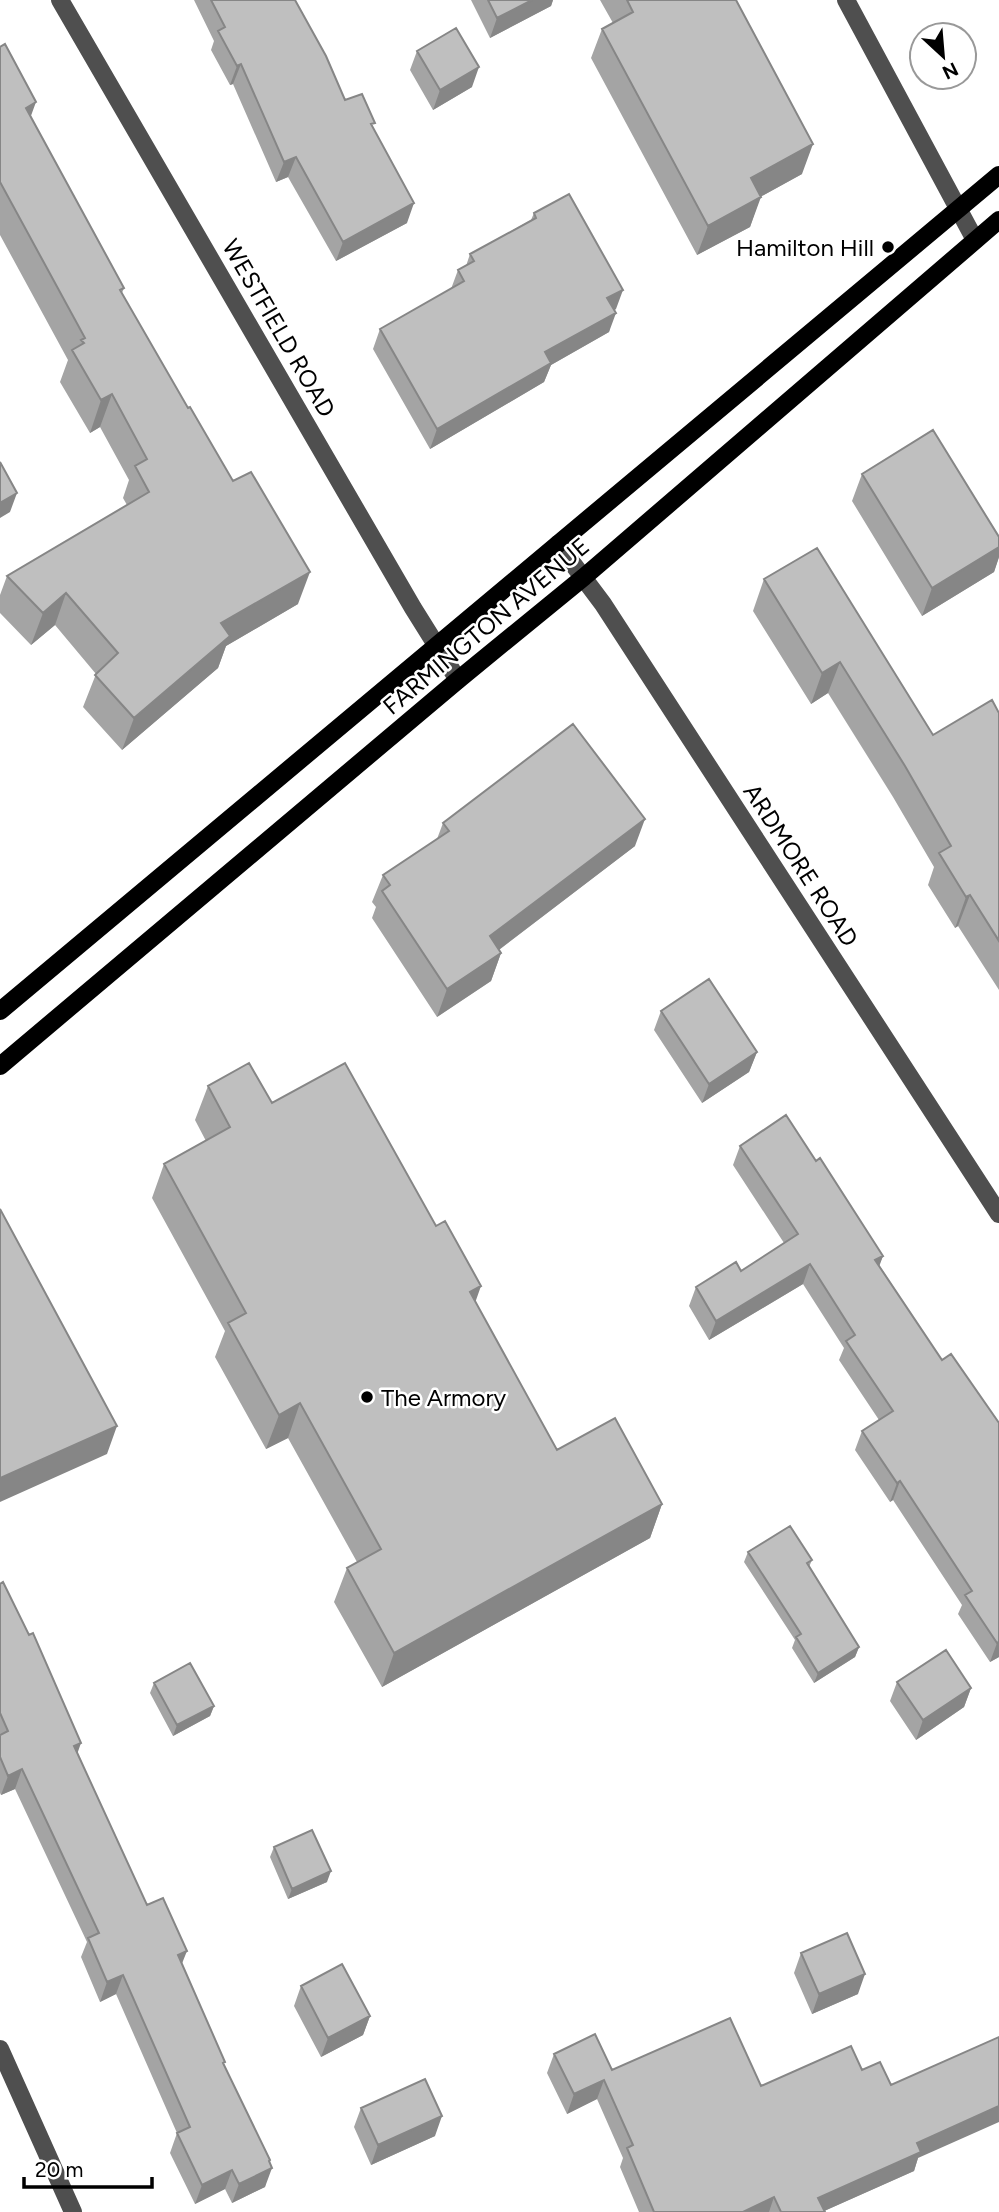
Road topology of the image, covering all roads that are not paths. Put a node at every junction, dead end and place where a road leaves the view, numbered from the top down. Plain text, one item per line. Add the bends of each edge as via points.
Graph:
1 (60, 0) edge
2 (846, 0) edge
3 (999, 175) edge
4 (958, 209) junction
5 (999, 220) edge
6 (975, 240) junction
7 (558, 544) junction
8 (584, 577) junction
9 (437, 646) junction
10 (458, 680) junction
11 (0, 1011) edge
12 (0, 1066) edge
13 (999, 1214) edge
14 (0, 2049) edge
15 (73, 2212) edge

1 - 9 street, WESTFIELD ROAD
2 - 4 street
3 - 4 main road, FARMINGTON AVENUE
4 - 6 street
4 - 7 main road, FARMINGTON AVENUE
5 - 6 main road, FARMINGTON AVENUE
6 - 8 main road, FARMINGTON AVENUE
7 - 8 street, ARDMORE ROAD
7 - 9 main road, FARMINGTON AVENUE
8 - 10 main road, FARMINGTON AVENUE
8 - 13 street, ARDMORE ROAD
9 - 10 street, WESTFIELD ROAD
9 - 11 main road, FARMINGTON AVENUE
10 - 12 main road, FARMINGTON AVENUE
14 - 15 street

